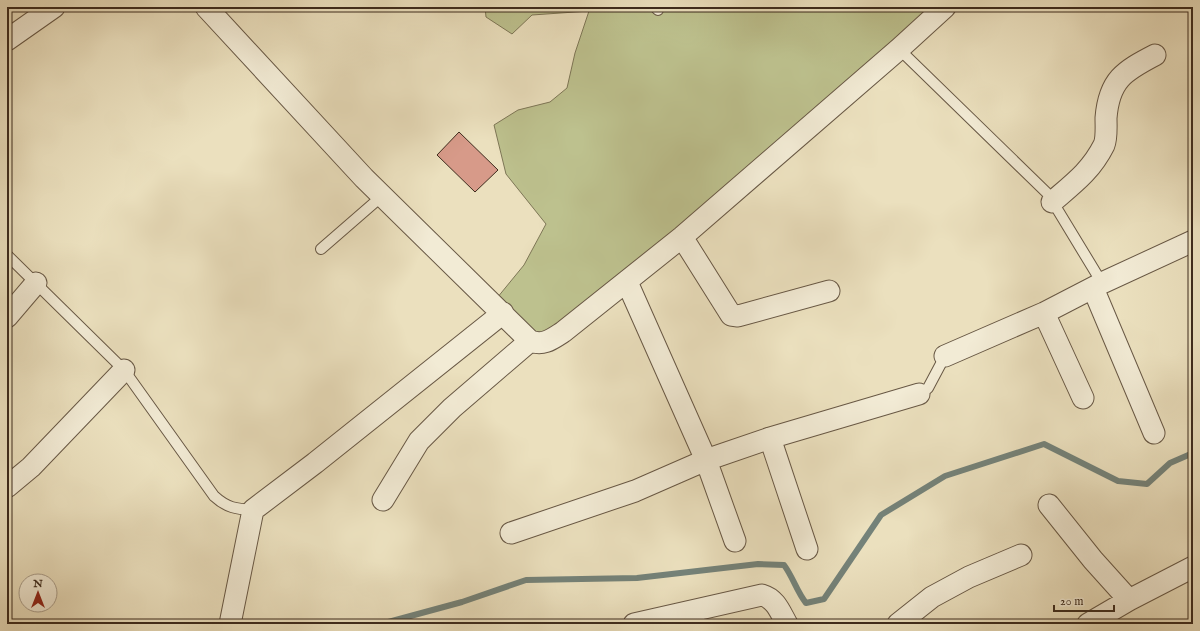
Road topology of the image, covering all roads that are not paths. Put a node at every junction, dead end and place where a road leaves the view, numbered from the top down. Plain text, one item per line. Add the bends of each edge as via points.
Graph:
1 (54, 7) edge
2 (206, 7) edge
3 (945, 7) edge
4 (7, 40) edge
5 (899, 49) junction
6 (1155, 54) dead end
7 (382, 196) junction
8 (1052, 202) junction
9 (682, 237) junction
10 (1193, 241) edge
11 (321, 249) dead end
12 (7, 255) edge
13 (36, 282) junction
14 (627, 282) junction
15 (1098, 286) junction
16 (829, 291) dead end
17 (503, 313) junction
18 (1044, 313) junction
19 (7, 317) edge
20 (530, 341) junction
21 (945, 356) joint
22 (124, 370) junction
23 (919, 394) joint
24 (1083, 398) dead end
25 (1154, 433) dead end
26 (770, 438) junction
27 (706, 460) junction
28 (7, 487) edge
29 (383, 500) dead end
30 (1049, 505) dead end
31 (253, 510) junction
32 (511, 533) dead end
33 (735, 541) dead end
34 (807, 549) dead end
35 (1021, 555) dead end
36 (1193, 568) edge
37 (1129, 600) junction
38 (231, 619) edge
39 (634, 624) edge
40 (787, 624) edge
41 (898, 624) edge
42 (1088, 624) edge

1 - 4 street
2 - 7 street
3 - 5 street
5 - 8 lane via 1048,194
5 - 9 street
6 - 8 street via 1118,78 1107,106 1105,144 1087,172
7 - 11 lane
7 - 17 street
8 - 15 lane
9 - 14 street
9 - 16 street via 731,315 738,316
10 - 15 street
12 - 13 lane
13 - 19 street
13 - 22 lane
14 - 20 street via 563,332 546,342 538,344
14 - 27 street
15 - 18 street
15 - 25 street
17 - 20 street
17 - 31 street
18 - 21 street
18 - 24 street
20 - 29 street via 419,440
21 - 23 lane via 928,388
22 - 28 street via 31,467
22 - 31 lane via 214,496 223,505
23 - 26 street
26 - 27 street
26 - 34 street
27 - 32 street via 635,491
27 - 33 street
30 - 37 street
31 - 38 street
35 - 41 street via 969,577 932,597
36 - 37 street
37 - 42 street
39 - 40 street via 762,595 770,597 775,602

